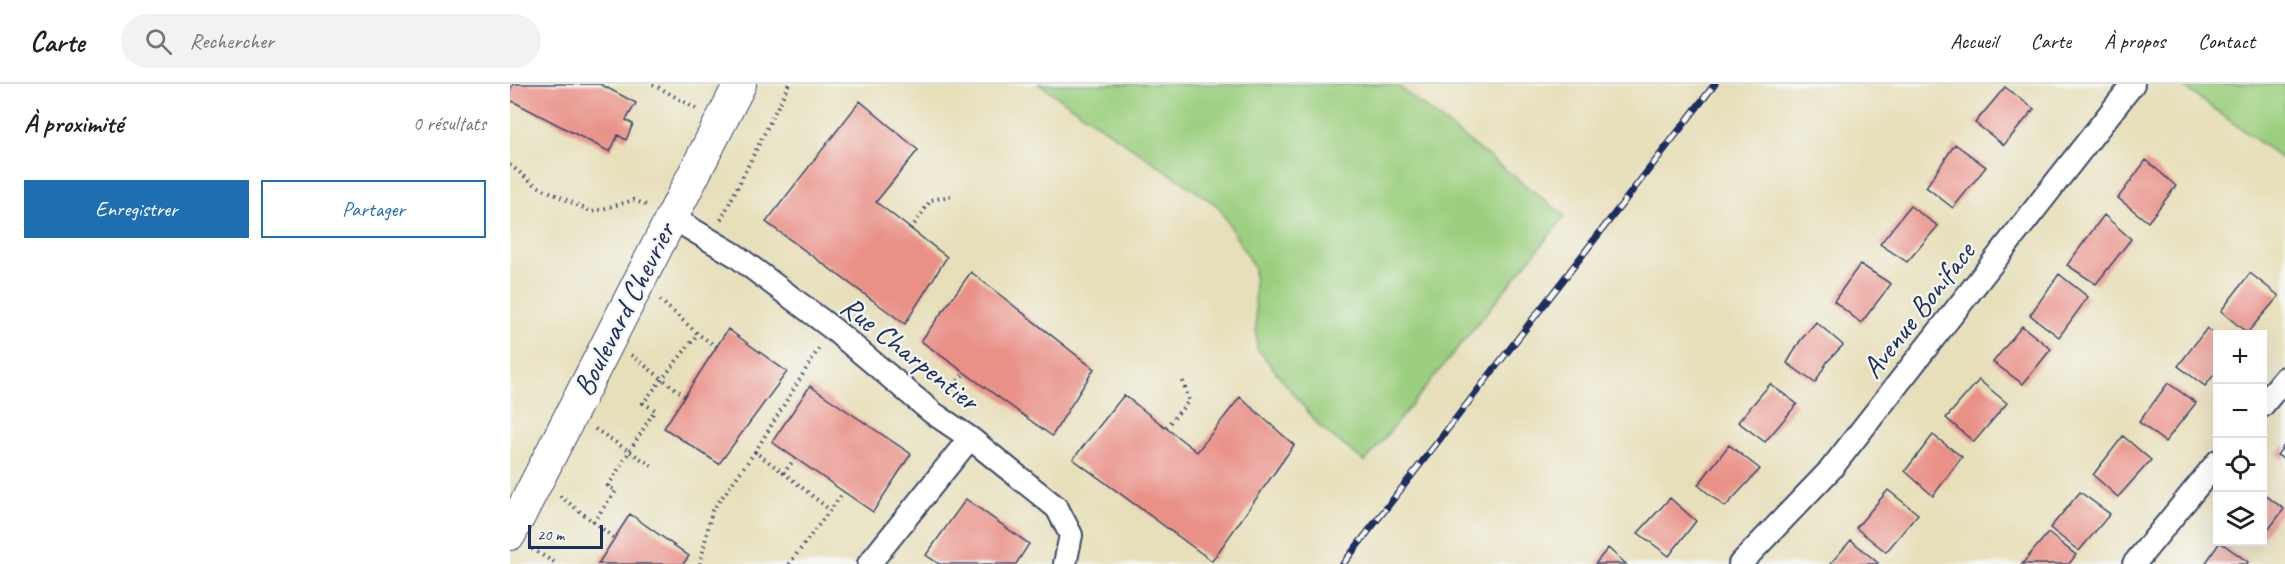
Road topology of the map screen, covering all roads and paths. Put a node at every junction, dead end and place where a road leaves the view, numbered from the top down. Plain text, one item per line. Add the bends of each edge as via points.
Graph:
1 (652, 84) edge
2 (740, 84) edge
3 (789, 84) edge
4 (2133, 84) edge
5 (700, 111) dead end
6 (510, 165) edge
7 (951, 196) dead end
8 (660, 212) junction
9 (911, 230) dead end
10 (711, 240) junction
11 (639, 281) junction
12 (698, 334) junction
13 (609, 338) junction
14 (717, 347) dead end
15 (820, 347) dead end
16 (1182, 378) dead end
17 (2285, 378) edge
18 (662, 380) junction
19 (685, 396) dead end
20 (2267, 400) edge
21 (571, 413) junction
22 (1166, 428) dead end
23 (970, 438) junction
24 (630, 452) junction
25 (755, 452) junction
26 (795, 458) dead end
27 (652, 466) dead end
28 (2213, 466) edge
29 (784, 473) junction
30 (538, 479) junction
31 (844, 492) dead end
32 (830, 510) junction
33 (593, 522) junction
34 (510, 534) edge
35 (614, 538) dead end
36 (700, 564) edge
37 (789, 564) edge
38 (870, 564) edge
39 (1065, 564) edge
40 (1740, 564) edge
41 (2134, 564) edge

1 - 5 path
2 - 8 street, Boulevard Chevrier
3 - 10 path
4 - 40 street, Avenue Boniface via 1832,469
6 - 8 path via 537,186 592,212 634,200
7 - 9 path via 931,200
8 - 10 street, Rue Charpentier
8 - 11 street, Boulevard Chevrier
10 - 23 street, Rue Charpentier via 833,329
11 - 12 path
11 - 13 street, Boulevard Chevrier
12 - 14 path
12 - 18 path
13 - 18 path
13 - 21 street, Boulevard Chevrier
15 - 25 path
16 - 22 path via 1189,401
17 - 20 street
18 - 19 path
18 - 24 path via 643,403 655,410
21 - 24 path
21 - 30 street, Boulevard Chevrier
23 - 38 street
23 - 39 street, Rue Charpentier via 1057,508 1071,535
24 - 27 path
24 - 33 path via 608,486 616,491
25 - 29 path
25 - 36 path via 712,511
26 - 29 path
28 - 41 street
29 - 32 path
30 - 33 path
30 - 34 street, Boulevard Chevrier
31 - 32 path
32 - 37 path
33 - 35 path

